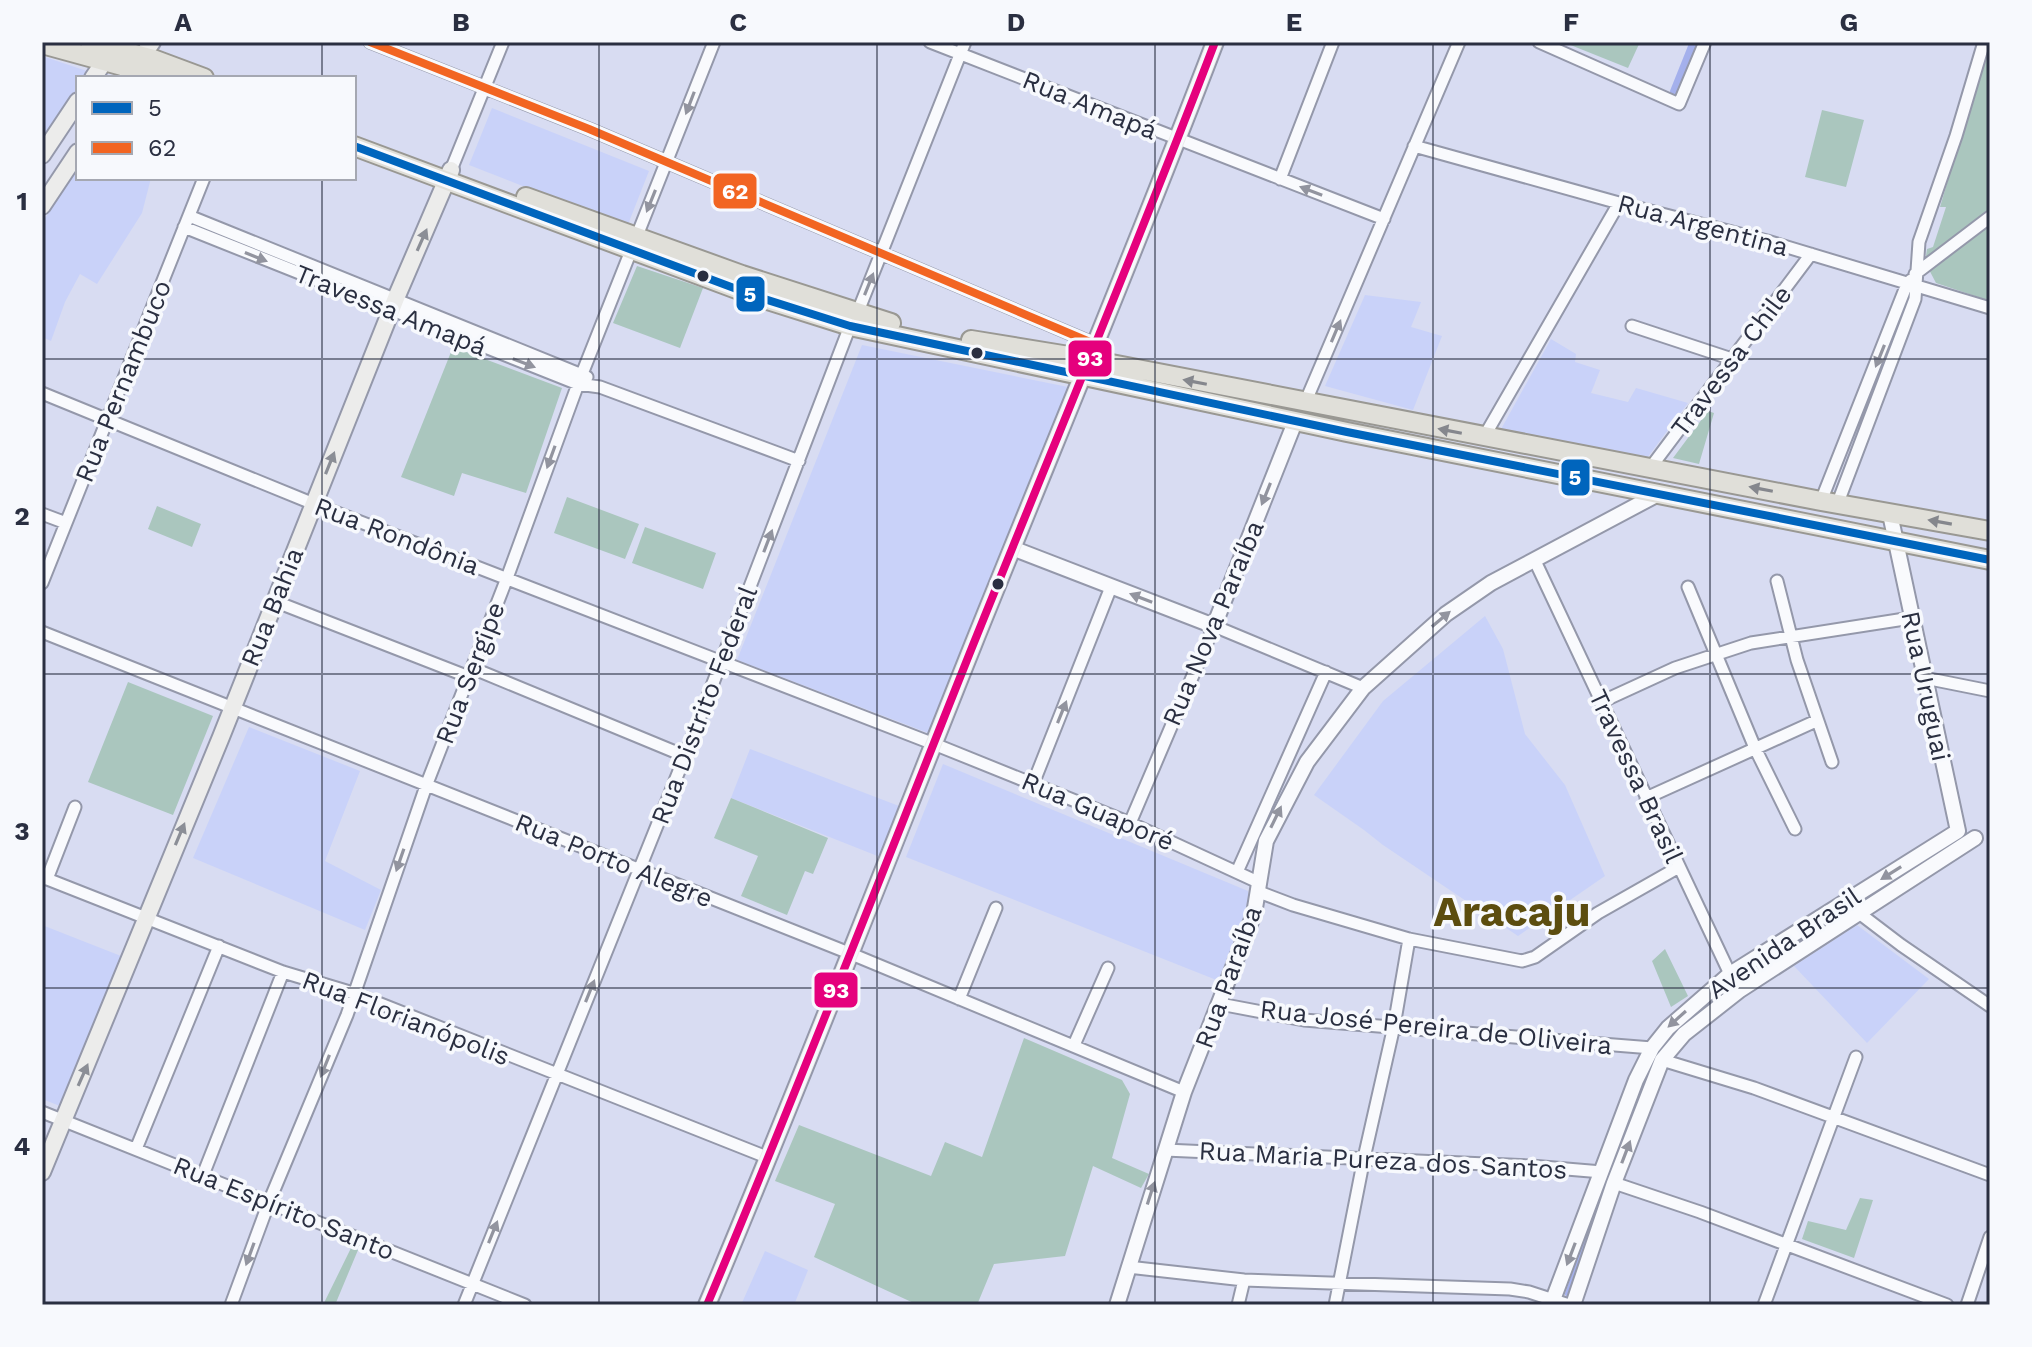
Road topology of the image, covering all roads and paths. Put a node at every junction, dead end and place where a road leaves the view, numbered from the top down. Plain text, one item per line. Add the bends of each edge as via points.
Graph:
1 (90, 42) edge
2 (370, 42) edge
3 (503, 42) edge
4 (714, 42) edge
5 (930, 42) edge
6 (1215, 42) edge
7 (1333, 42) edge
8 (1459, 42) edge
9 (1539, 42) edge
10 (1705, 42) edge
11 (1984, 42) edge
12 (42, 44) edge
13 (963, 48) edge
14 (112, 50) edge
15 (139, 61) edge
16 (94, 76) edge
17 (163, 76) edge
18 (196, 76) edge
19 (485, 86) junction
20 (76, 104) edge
21 (356, 134) edge
22 (1178, 139) junction
23 (1414, 146) junction
24 (356, 147) edge
25 (42, 155) edge
26 (76, 155) edge
27 (667, 163) junction
28 (449, 176) junction
29 (1280, 179) junction
30 (203, 180) edge
31 (1619, 203) junction
32 (42, 206) edge
33 (1990, 217) edge
34 (1384, 219) junction
35 (186, 222) junction
36 (634, 244) junction
37 (881, 254) junction
38 (1811, 254) junction
39 (1914, 280) junction
40 (394, 305) junction
41 (1990, 308) edge
42 (854, 320) junction
43 (1632, 326) dead end
44 (1732, 359) junction
45 (1090, 361) junction
46 (580, 379) junction
47 (42, 393) edge
48 (1305, 403) junction
49 (107, 419) junction
50 (1295, 422) junction
51 (1484, 437) junction
52 (799, 461) junction
53 (1651, 467) junction
54 (1660, 493) junction
55 (1829, 503) junction
56 (314, 504) junction
57 (42, 514) edge
58 (1890, 514) junction
59 (66, 523) junction
60 (1990, 531) edge
61 (1895, 541) junction
62 (1012, 548) junction
63 (1990, 560) edge
64 (1535, 561) junction
65 (507, 578) junction
66 (1777, 581) dead end
67 (42, 583) edge
68 (1111, 587) junction
69 (1688, 587) dead end
70 (274, 601) junction
71 (1911, 618) junction
72 (1214, 626) junction
73 (42, 632) edge
74 (1791, 637) junction
75 (1714, 653) junction
76 (721, 661) junction
77 (1326, 672) junction
78 (470, 673) junction
79 (1925, 678) junction
80 (1363, 688) junction
81 (1990, 691) edge
82 (1601, 702) junction
83 (232, 707) junction
84 (1816, 721) junction
85 (934, 744) junction
86 (1755, 748) junction
87 (685, 756) junction
88 (1832, 762) dead end
89 (1033, 784) junction
90 (426, 786) junction
91 (1646, 798) junction
92 (75, 807) dead end
93 (1130, 823) junction
94 (1795, 829) dead end
95 (1958, 831) junction
96 (1983, 840) edge
97 (1679, 867) junction
98 (639, 871) junction
99 (1237, 872) junction
100 (45, 878) edge
101 (1260, 888) junction
102 (996, 908) dead end
103 (1859, 913) junction
104 (145, 919) junction
105 (1409, 939) junction
106 (219, 946) junction
107 (849, 953) junction
108 (1108, 968) dead end
109 (283, 972) junction
110 (1730, 974) junction
111 (1740, 990) junction
112 (353, 993) junction
113 (959, 999) junction
114 (1220, 1004) junction
115 (1990, 1006) edge
116 (1394, 1026) junction
117 (1074, 1045) junction
118 (1657, 1054) junction
119 (1856, 1057) dead end
120 (556, 1075) junction
121 (1184, 1092) junction
122 (42, 1112) edge
123 (1835, 1117) junction
124 (63, 1120) junction
125 (136, 1149) junction
126 (1165, 1150) junction
127 (769, 1158) junction
128 (1364, 1158) junction
129 (42, 1172) edge
130 (1602, 1172) junction
131 (203, 1175) junction
132 (1990, 1175) edge
133 (1614, 1183) junction
134 (269, 1202) junction
135 (1990, 1237) edge
136 (1787, 1245) junction
137 (1128, 1267) junction
138 (1244, 1280) junction
139 (1341, 1282) junction
140 (472, 1284) junction
141 (1553, 1302) edge
142 (231, 1305) edge
143 (464, 1305) edge
144 (525, 1305) edge
145 (707, 1305) edge
146 (1117, 1305) edge
147 (1238, 1305) edge
148 (1335, 1305) edge
149 (1571, 1305) edge
150 (1764, 1305) edge
151 (1947, 1305) edge
152 (1967, 1305) edge

1 - 14 main road
2 - 19 street
3 - 19 street, Rua Bahia
4 -> 27 street, Rua Sergipe
5 - 13 street, Rua Amapá
6 - 22 main road
7 - 29 street
8 - 23 street
9 - 10 street via 1679,104
11 - 39 street via 1919,242
12 - 14 main road
13 - 22 street, Rua Amapá
13 - 37 street, Rua Distrito Federal
14 - 15 main road
14 - 16 main road
15 - 17 main road
15 - 18 main road
19 - 27 street
19 - 28 street, Rua Bahia
20 - 25 main road
21 - 28 main road
22 - 29 street, Rua Amapá
22 - 45 main road
23 - 31 street, Rua Argentina
23 - 34 street
24 - 28 main road
26 - 32 main road
27 -> 36 street, Rua Sergipe
27 - 37 street
28 - 36 main road
40 -> 28 main road, Rua Bahia
34 -> 29 street, Rua Amapá
30 - 35 street, Rua Pernambuco
31 - 38 street, Rua Argentina
31 - 51 street
33 - 39 street
48 -> 34 street
35 - 40 street, Travessa Amapá
35 - 49 street, Rua Pernambuco
36 - 42 main road
36 - 46 street, Rua Sergipe
42 -> 37 street, Rua Distrito Federal
37 - 45 street
38 - 39 street, Rua Argentina
38 - 44 street, Travessa Chile
39 - 41 street, Rua Argentina
39 - 55 street
40 - 46 street, Travessa Amapá
56 -> 40 main road, Rua Bahia
42 - 45 main road
42 - 52 street, Rua Distrito Federal
43 - 44 street
44 - 53 street, Travessa Chile
48 -> 45 main road
45 - 50 main road
45 - 62 main road
46 - 52 street, Travessa Amapá
46 -> 65 street, Rua Sergipe
47 - 49 street, Rua Rondônia
51 -> 48 main road
49 - 56 street, Rua Rondônia
49 - 59 street, Rua Pernambuco
50 - 54 main road
50 -> 72 street, Rua Nova Paraíba
51 - 53 main road
76 -> 52 street, Rua Distrito Federal
55 -> 53 main road
54 - 61 main road
54 - 64 street, Rua Paraíba
55 - 58 main road
56 - 65 street, Rua Rondônia
56 - 70 main road, Rua Bahia
57 - 59 street
60 -> 58 main road
58 - 61 street, Rua Uruguai
59 - 67 street, Rua Pernambuco
61 - 63 main road
61 - 71 street, Rua Uruguai
62 - 68 street
62 - 85 main road
80 -> 64 street, Rua Paraíba via 1446,614
64 - 82 street, Travessa Brasil
65 - 76 street, Rua Rondônia
65 - 78 street, Rua Sergipe
66 - 74 street
72 -> 68 street
89 -> 68 street
69 - 75 street
70 - 78 street
70 - 83 main road, Rua Bahia
71 - 74 street
71 - 79 street, Rua Uruguai
72 - 77 street
72 - 93 street, Rua Nova Paraíba
73 - 83 street, Rua Porto Alegre
74 - 75 street
74 - 84 street
75 - 82 street
75 - 86 street
76 - 85 street, Rua Rondônia
76 - 87 street, Rua Distrito Federal
77 - 80 street
77 - 99 street, Rua Paraíba
78 - 87 street
78 - 90 street, Rua Sergipe
79 - 81 street
79 - 95 street, Rua Uruguai
101 -> 80 street, Rua Paraíba via 1266,841 1289,791
82 - 91 street, Travessa Brasil
83 - 90 street, Rua Porto Alegre
104 -> 83 main road, Rua Bahia
84 - 86 street
84 - 88 street
85 - 89 street, Rua Guaporé
85 - 107 main road
86 - 91 street
86 - 94 street
87 - 98 street, Rua Distrito Federal
89 - 93 street, Rua Guaporé
90 - 98 street, Rua Porto Alegre
90 -> 112 street, Rua Sergipe
91 - 97 street, Travessa Brasil
92 - 100 street
93 - 99 street, Rua Guaporé
95 - 96 street
95 -> 110 street, Avenida Brasil
96 - 103 street, Avenida Brasil
97 - 105 street, Rua Guaporé via 1529,959 1513,961
97 - 110 street, Travessa Brasil
98 - 107 street, Rua Porto Alegre
120 -> 98 street, Rua Distrito Federal
99 - 101 street, Rua Guaporé
100 - 104 street, Rua Florianópolis
101 - 105 street, Rua Guaporé via 1293,905
101 - 114 street, Rua Paraíba
102 - 113 street
103 - 111 street, Avenida Brasil
103 - 115 street
104 - 106 street, Rua Florianópolis
124 -> 104 main road, Rua Bahia
105 - 116 street
106 - 109 street, Rua Florianópolis
106 - 125 street
107 - 113 street, Rua Porto Alegre
107 - 127 main road
108 - 117 street
109 - 112 street, Rua Florianópolis
109 - 131 street
110 - 111 street, Travessa Brasil
110 -> 118 street, Avenida Brasil via 1668,1028
111 - 118 street, Avenida Brasil
112 - 120 street, Rua Florianópolis
112 -> 134 street, Rua Sergipe
113 - 117 street, Rua Porto Alegre
114 - 116 street, Rua José Pereira de Oliveira via 1304,1020
114 - 121 street, Rua Paraíba
116 - 118 street, Rua José Pereira de Oliveira
116 - 128 street
117 - 121 street, Rua Porto Alegre
118 - 123 street, Rua José Pereira de Oliveira
118 - 130 street, Avenida Brasil via 1636,1080
133 -> 118 street, Avenida Brasil
119 - 123 street
120 - 127 street, Rua Florianópolis
140 -> 120 street, Rua Distrito Federal
121 - 126 street, Rua Paraíba
122 - 124 street, Rua Espírito Santo
123 - 132 street, Rua José Pereira de Oliveira
123 - 136 street
124 - 125 street, Rua Espírito Santo
124 - 129 main road, Rua Bahia
125 - 131 street, Rua Espírito Santo
126 - 128 street, Rua Maria Pureza dos Santos
137 -> 126 street, Rua Paraíba
127 - 145 main road
128 - 130 street, Rua Maria Pureza dos Santos
128 - 139 street
130 -> 141 street, Avenida Brasil
131 - 134 street, Rua Espírito Santo
133 - 136 street
133 - 149 street, Avenida Brasil
134 - 140 street, Rua Espírito Santo
134 -> 142 street, Rua Sergipe
135 - 152 street
136 - 150 street
136 - 151 street
137 - 138 street
137 - 146 street, Rua Paraíba
138 - 139 street
138 - 147 street
139 - 141 street via 1510,1289
139 - 148 street
140 - 143 street, Rua Distrito Federal
140 - 144 street, Rua Espírito Santo
141 - 149 street

